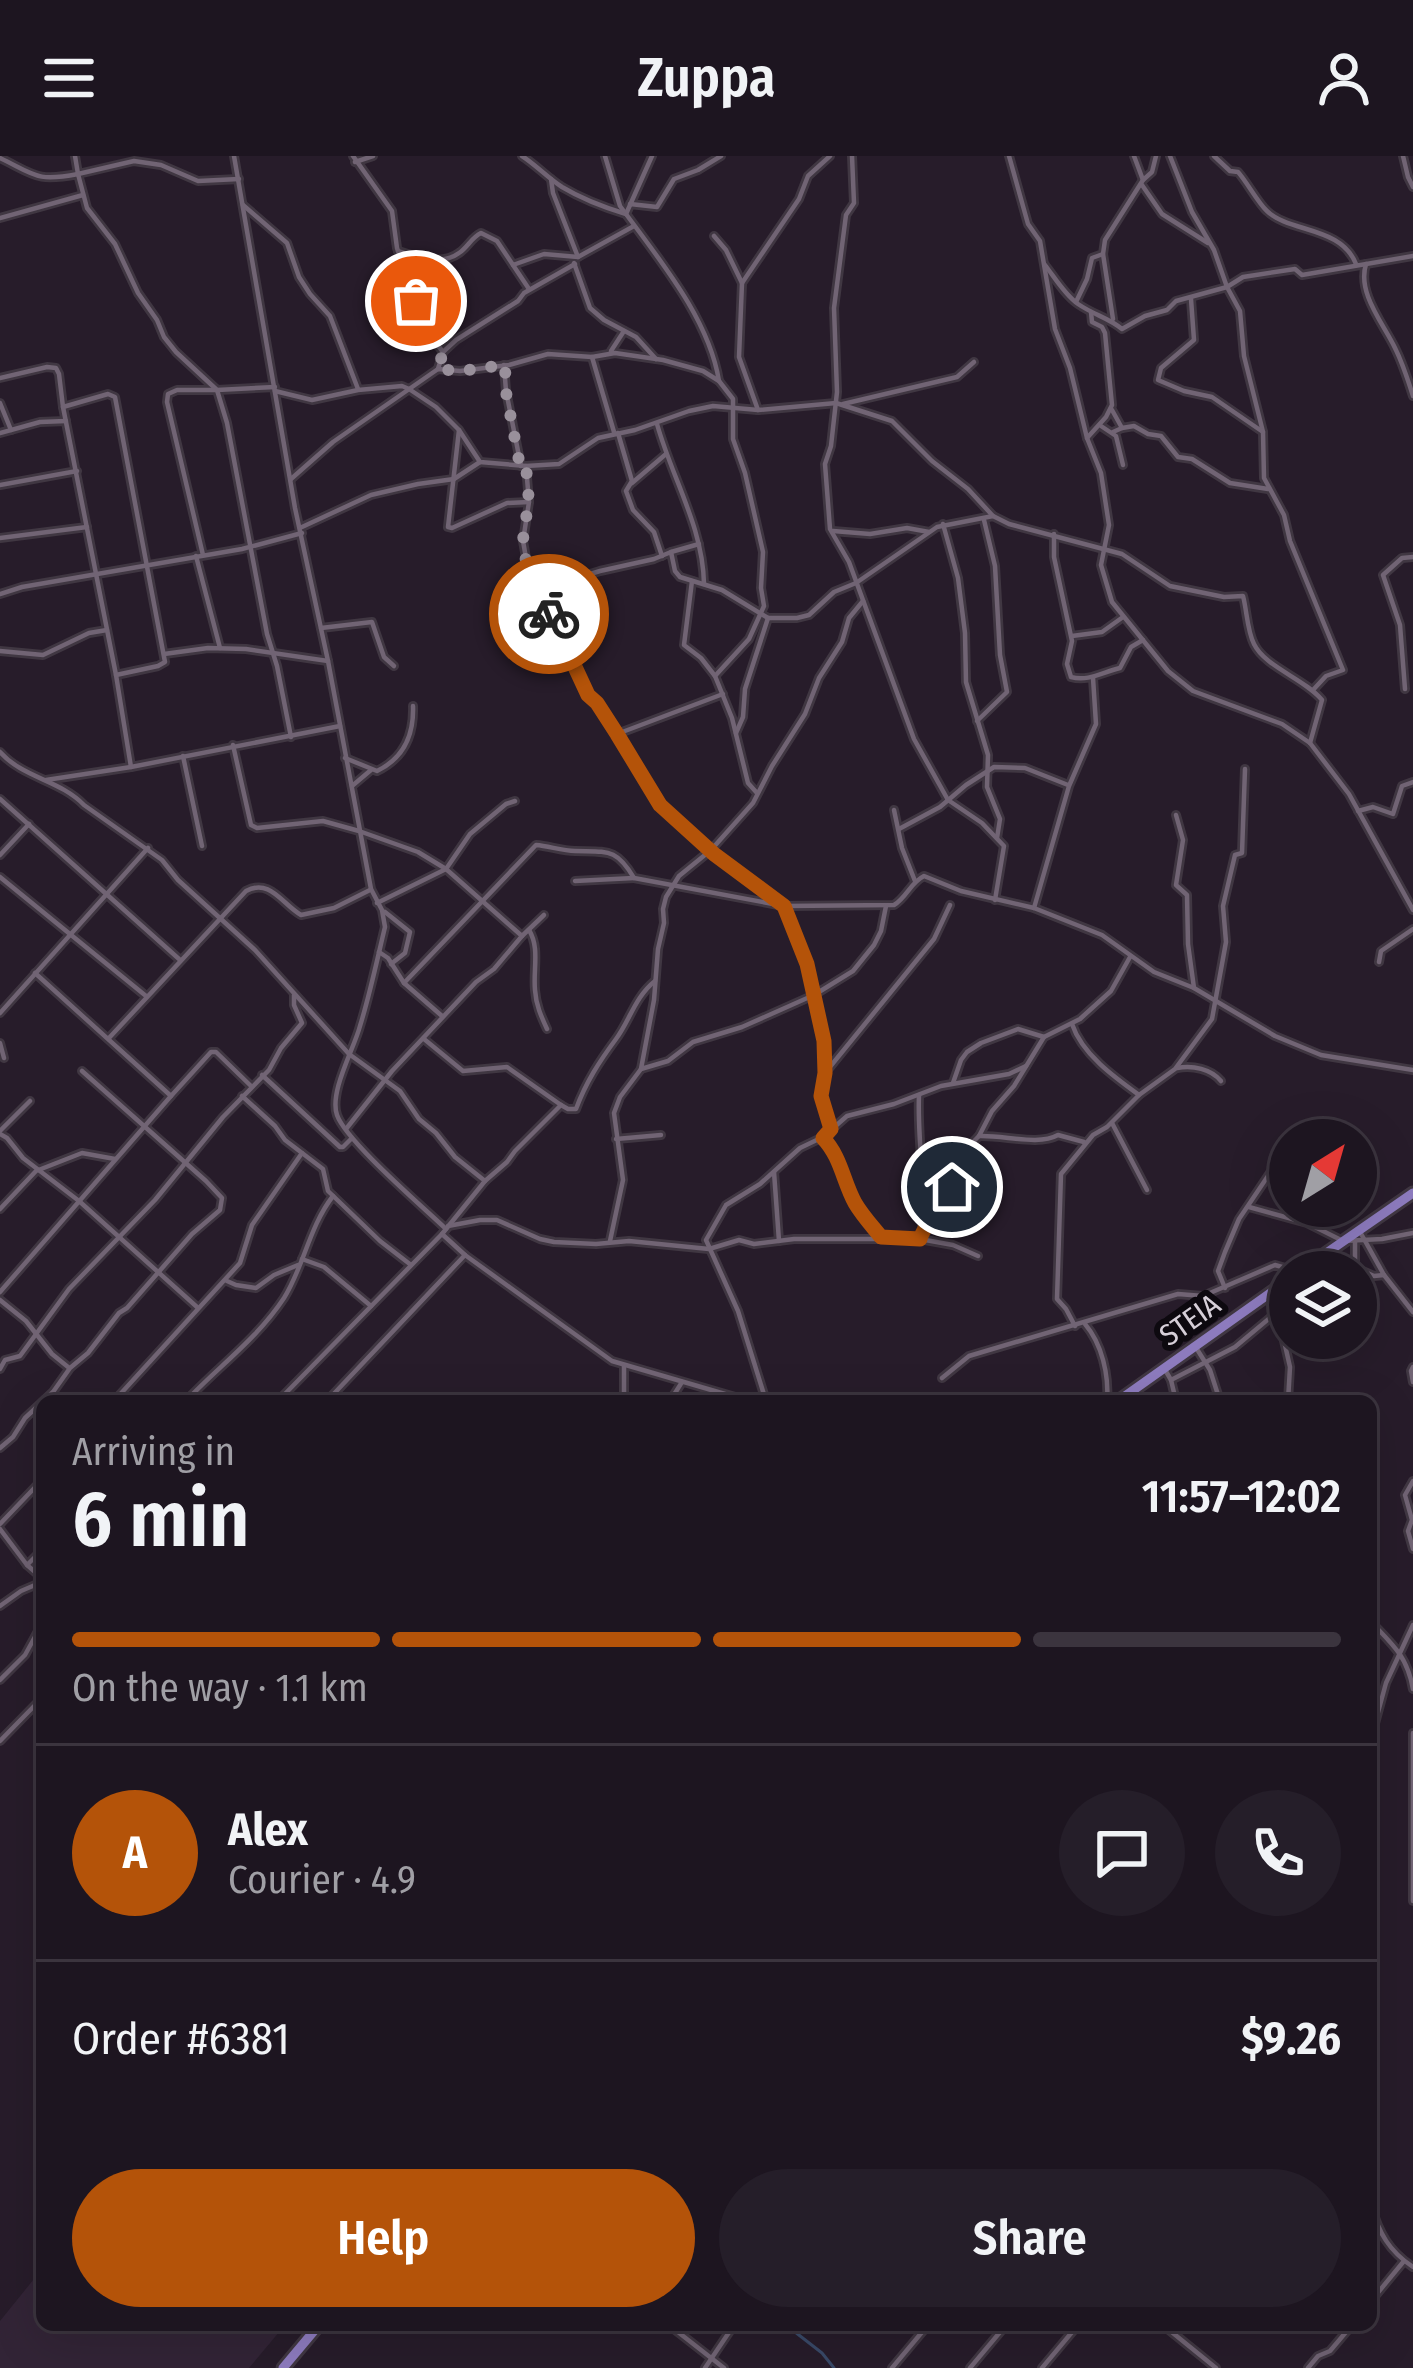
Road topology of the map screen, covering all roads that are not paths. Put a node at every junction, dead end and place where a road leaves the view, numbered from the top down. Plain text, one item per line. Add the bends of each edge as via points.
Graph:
1 (75, 156) edge
2 (234, 156) edge
3 (373, 156) edge
4 (523, 156) edge
5 (605, 156) edge
6 (652, 156) edge
7 (721, 156) edge
8 (830, 156) edge
9 (852, 156) edge
10 (1009, 156) edge
11 (1134, 156) edge
12 (1156, 156) edge
13 (1170, 156) edge
14 (1214, 156) edge
15 (1403, 156) edge
16 (0, 158) edge
17 (354, 159) edge
18 (78, 174) junction
19 (550, 177) junction
20 (239, 179) junction
21 (1142, 182) junction
22 (1413, 187) edge
23 (82, 195) junction
24 (629, 203) junction
25 (244, 205) junction
26 (626, 214) junction
27 (0, 218) edge
28 (634, 226) junction
29 (715, 236) dead end
30 (1208, 243) junction
31 (398, 251) junction
32 (1103, 254) junction
33 (1413, 256) edge
34 (575, 260) junction
35 (1045, 264) junction
36 (1356, 264) junction
37 (1366, 264) junction
38 (513, 265) junction
39 (742, 283) junction
40 (1227, 286) junction
41 (529, 290) junction
42 (1191, 297) junction
43 (1076, 302) junction
44 (1091, 312) junction
45 (1113, 319) junction
46 (624, 331) junction
47 (443, 352) junction
48 (610, 353) junction
49 (592, 357) junction
50 (656, 359) junction
51 (974, 362) dead end
52 (505, 365) junction
53 (438, 369) junction
54 (0, 378) edge
55 (719, 381) junction
56 (275, 389) junction
57 (409, 389) junction
58 (217, 390) junction
59 (358, 390) junction
60 (1413, 396) edge
61 (0, 403) edge
62 (839, 403) junction
63 (734, 406) junction
64 (63, 407) junction
65 (758, 410) junction
66 (1111, 410) junction
67 (66, 421) junction
68 (657, 424) junction
69 (1100, 425) junction
70 (1122, 428) junction
71 (11, 430) junction
72 (459, 430) junction
73 (1113, 432) junction
74 (1262, 432) junction
75 (0, 433) edge
76 (616, 434) junction
77 (1087, 438) junction
78 (666, 454) junction
79 (480, 462) junction
80 (1123, 465) dead end
81 (523, 466) junction
82 (77, 471) junction
83 (291, 479) junction
84 (454, 479) junction
85 (632, 483) junction
86 (0, 485) edge
87 (1268, 488) junction
88 (529, 502) junction
89 (993, 516) junction
90 (984, 518) junction
91 (943, 524) junction
92 (87, 527) junction
93 (302, 530) junction
94 (831, 531) junction
95 (928, 532) junction
96 (1054, 534) junction
97 (0, 538) edge
98 (699, 544) junction
99 (250, 546) junction
100 (1103, 548) junction
101 (670, 552) junction
102 (200, 556) junction
103 (662, 556) junction
104 (1413, 557) edge
105 (148, 565) junction
106 (96, 575) junction
107 (692, 581) junction
108 (856, 583) junction
109 (704, 584) junction
110 (536, 591) junction
111 (0, 594) edge
112 (862, 601) junction
113 (760, 613) junction
114 (1123, 617) junction
115 (768, 618) junction
116 (321, 628) junction
117 (107, 630) junction
118 (1072, 636) junction
119 (1144, 639) junction
120 (220, 648) junction
121 (0, 651) edge
122 (272, 653) junction
123 (164, 654) junction
124 (328, 662) junction
125 (394, 666) dead end
126 (116, 675) junction
127 (715, 676) junction
128 (1093, 678) junction
129 (1405, 689) dead end
130 (1313, 690) junction
131 (723, 694) junction
132 (413, 706) dead end
133 (977, 721) junction
134 (340, 726) junction
135 (736, 733) junction
136 (617, 734) junction
137 (291, 737) junction
138 (1310, 742) junction
139 (233, 746) junction
140 (0, 752) edge
141 (183, 756) junction
142 (345, 758) junction
143 (130, 767) junction
144 (1245, 769) dead end
145 (370, 770) junction
146 (988, 770) junction
147 (46, 780) junction
148 (1413, 782) edge
149 (1069, 786) junction
150 (351, 788) junction
151 (758, 794) junction
152 (0, 799) edge
153 (948, 800) junction
154 (515, 801) dead end
155 (894, 810) dead end
156 (1358, 812) junction
157 (1176, 815) dead end
158 (29, 824) junction
159 (899, 829) junction
160 (359, 831) junction
161 (998, 838) junction
162 (202, 846) dead end
163 (148, 848) junction
164 (711, 850) junction
165 (0, 854) edge
166 (446, 869) junction
167 (0, 878) edge
168 (634, 878) junction
169 (575, 881) dead end
170 (915, 881) junction
171 (674, 885) junction
172 (371, 889) junction
173 (107, 893) junction
174 (481, 899) junction
175 (994, 899) junction
176 (377, 903) junction
177 (950, 905) dead end
178 (784, 906) junction
179 (886, 906) junction
180 (1034, 908) junction
181 (382, 910) junction
182 (1413, 910) edge
183 (544, 915) dead end
184 (220, 917) junction
185 (1413, 928) edge
186 (529, 929) junction
187 (71, 934) junction
188 (522, 936) junction
189 (379, 952) junction
190 (1130, 956) junction
191 (179, 959) junction
192 (1378, 962) dead end
193 (391, 964) junction
194 (35, 973) junction
195 (656, 981) junction
196 (404, 983) junction
197 (1194, 988) junction
198 (294, 994) junction
199 (814, 995) junction
200 (146, 996) junction
201 (1216, 1002) junction
202 (0, 1013) edge
203 (443, 1018) junction
204 (1072, 1024) junction
205 (547, 1029) dead end
206 (109, 1037) junction
207 (1044, 1037) junction
208 (424, 1039) junction
209 (0, 1043) edge
210 (349, 1054) junction
211 (4, 1058) dead end
212 (1027, 1066) junction
213 (641, 1069) junction
214 (1175, 1069) junction
215 (1413, 1070) edge
216 (82, 1071) dead end
217 (825, 1073) junction
218 (262, 1075) junction
219 (385, 1081) junction
220 (1221, 1082) dead end
221 (953, 1083) junction
222 (251, 1086) junction
223 (1139, 1094) junction
224 (919, 1095) junction
225 (171, 1096) junction
226 (242, 1096) junction
227 (30, 1101) dead end
228 (561, 1105) junction
229 (1112, 1124) junction
230 (144, 1127) junction
231 (831, 1129) junction
232 (346, 1130) junction
233 (0, 1132) edge
234 (661, 1135) dead end
235 (979, 1136) junction
236 (352, 1138) junction
237 (823, 1138) junction
238 (616, 1139) junction
239 (1085, 1142) junction
240 (302, 1153) junction
241 (116, 1159) junction
242 (185, 1164) junction
243 (37, 1171) junction
244 (774, 1172) junction
245 (1269, 1175) edge
246 (485, 1181) junction
247 (1147, 1190) dead end
248 (1413, 1192) edge
249 (333, 1196) junction
250 (79, 1201) junction
251 (1249, 1207) junction
252 (0, 1209) edge
253 (445, 1230) junction
254 (1413, 1233) edge
255 (921, 1235) junction
256 (120, 1237) junction
257 (881, 1237) junction
258 (1352, 1237) junction
259 (610, 1241) junction
260 (779, 1241) junction
261 (1366, 1241) junction
262 (709, 1249) junction
263 (1331, 1251) edge
264 (1353, 1251) edge
265 (465, 1255) junction
266 (978, 1256) dead end
267 (300, 1262) junction
268 (411, 1265) junction
269 (1269, 1268) edge
270 (158, 1272) junction
271 (1384, 1275) junction
272 (1377, 1276) edge
273 (226, 1280) junction
274 (1225, 1288) junction
275 (1269, 1294) edge
276 (0, 1296) edge
277 (371, 1306) junction
278 (197, 1307) junction
279 (1413, 1312) edge
280 (1269, 1318) edge
281 (1085, 1324) junction
282 (1075, 1326) junction
283 (35, 1332) junction
284 (1195, 1346) junction
285 (1288, 1359) edge
286 (1205, 1362) junction
287 (624, 1366) junction
288 (1413, 1366) edge
289 (70, 1368) junction
290 (1164, 1368) junction
291 (0, 1369) edge
292 (941, 1378) dead end
293 (1171, 1380) junction
294 (682, 1382) junction
295 (1413, 1382) edge
296 (49, 1395) edge
297 (119, 1395) edge
298 (192, 1395) edge
299 (284, 1395) edge
300 (333, 1395) edge
301 (624, 1395) edge
302 (674, 1395) edge
303 (728, 1395) edge
304 (764, 1395) edge
305 (1107, 1395) edge
306 (1126, 1395) edge
307 (1175, 1395) edge
308 (1218, 1395) edge
309 (1288, 1395) edge
310 (35, 1407) edge
311 (0, 1448) edge
312 (1413, 1481) edge
313 (36, 1487) edge
314 (0, 1526) edge
315 (1413, 1549) edge
316 (36, 1556) edge
317 (27, 1564) junction
318 (36, 1574) edge
319 (36, 1583) edge
320 (0, 1606) edge
321 (1413, 1625) edge
322 (1377, 1628) edge
323 (36, 1635) edge
324 (1400, 1652) junction
325 (0, 1680) edge
326 (1413, 1689) edge
327 (36, 1704) edge
328 (1377, 1716) edge
329 (1413, 1733) edge
330 (0, 1741) edge
331 (1413, 1901) edge
332 (1377, 2224) edge
333 (1404, 2261) junction
334 (1413, 2266) edge
335 (1377, 2295) edge
336 (314, 2331) edge
337 (677, 2331) edge
338 (730, 2331) edge
339 (923, 2331) edge
340 (1001, 2331) edge
341 (1073, 2331) edge
342 (1170, 2331) edge
343 (1347, 2331) edge
344 (712, 2359) junction
345 (283, 2368) edge
346 (705, 2368) edge
347 (724, 2368) edge
348 (892, 2368) edge
349 (970, 2368) edge
350 (1042, 2368) edge
351 (1216, 2368) edge
352 (1308, 2368) edge

1 - 18 street
2 - 20 street
3 - 17 street
4 - 19 street
5 - 26 street
6 - 24 street
7 - 24 street via 674,179 656,207
8 - 39 street via 808,176
9 - 62 street via 854,203 835,308
10 - 35 street
11 - 21 street
12 - 21 street
13 - 30 street
14 - 36 street via 1238,172 1267,212 1338,242
15 - 22 street
16 - 18 street via 31,176
17 - 31 street via 392,211
18 - 20 street via 134,161 198,181
18 - 23 street
19 - 26 street
19 - 34 street
20 - 25 street
21 - 30 street via 1162,214
21 - 32 street
23 - 27 street
23 - 58 street via 164,337
24 - 26 street
25 - 56 street
25 - 59 street via 286,243 299,277 330,316
26 - 28 street
28 - 34 street
28 - 55 street via 695,317
29 - 39 street
30 - 40 street
31 - 38 street via 451,258 481,233
31 - 47 street via 424,325
32 - 43 street via 1092,258
32 - 45 street
33 - 37 street
34 - 38 street via 544,254
34 - 41 street
34 - 46 street via 590,308
35 - 43 street
35 - 77 street
36 - 37 street
36 - 40 street via 1250,275
37 - 60 street via 1367,294
38 - 41 street
39 - 65 street via 739,357
40 - 42 street
40 - 74 street via 1240,311
41 - 47 street
42 - 45 street via 1125,328
42 - 74 street via 1194,340 1158,380 1212,397
43 - 44 street
44 - 45 street
44 - 66 street via 1105,333
46 - 48 street
46 - 50 street
47 - 53 street
48 - 49 street
48 - 50 street
49 - 52 street via 548,354
49 - 76 street
50 - 55 street
51 - 62 street via 957,377
52 - 53 street
52 - 81 street
53 - 57 street
54 - 64 street via 56,368
55 - 63 street
56 - 58 street
56 - 59 street via 311,400
56 - 83 street
57 - 59 street
57 - 72 street
57 - 83 street
58 - 99 street
58 - 102 street via 177,390 166,398
61 - 71 street
62 - 65 street
62 - 89 street via 892,422
62 - 94 street via 825,468
63 - 65 street
63 - 68 street
63 - 113 street via 733,440 762,544
64 - 67 street
64 - 105 street via 115,397
66 - 69 street
66 - 70 street
67 - 71 street
67 - 82 street
68 - 76 street
68 - 78 street
69 - 73 street
69 - 77 street
70 - 73 street
70 - 87 street via 1161,436 1178,458 1230,484
71 - 75 street
72 - 79 street
72 - 84 street
73 - 80 street
74 - 87 street
76 - 81 street via 559,464
76 - 85 street
77 - 100 street via 1108,523
78 - 85 street
78 - 98 street
79 - 81 street
79 - 84 street
81 - 88 street
82 - 86 street
82 - 92 street
83 - 93 street
84 - 88 street via 450,528
84 - 93 street via 371,495
85 - 103 street via 626,490 633,510 654,532
87 - 130 street via 1343,670
88 - 110 street via 523,541
89 - 90 street
89 - 96 street
90 - 91 street
90 - 133 street via 1007,692
91 - 95 street
91 - 133 street
92 - 97 street
92 - 106 street
93 - 99 street
93 - 116 street
94 - 95 street
94 - 108 street
95 - 108 street
96 - 100 street
96 - 118 street
98 - 101 street
98 - 109 street
99 - 102 street
99 - 122 street
100 - 114 street via 1102,569
100 - 130 street via 1170,586 1243,596 1257,649
101 - 103 street
101 - 107 street via 678,575
102 - 105 street
102 - 120 street
103 - 110 street
104 - 129 street via 1383,575 1400,625
105 - 106 street
105 - 123 street
106 - 111 street
106 - 117 street
107 - 109 street
107 - 127 street via 684,645
108 - 112 street
108 - 115 street via 806,616
109 - 113 street
110 - 136 street via 572,640 588,695
112 - 151 street
112 - 153 street via 908,726
113 - 115 street
113 - 127 street via 749,639
114 - 118 street via 1102,632
114 - 119 street
115 - 135 street
116 - 124 street
116 - 125 street via 372,622
117 - 121 street via 43,655
117 - 126 street
118 - 128 street via 1071,676
119 - 128 street via 1120,668
119 - 138 street via 1193,691
120 - 122 street
120 - 123 street
122 - 124 street
122 - 137 street
123 - 126 street via 161,665
124 - 134 street
126 - 143 street
127 - 131 street
128 - 149 street via 1096,720
130 - 138 street via 1322,703
131 - 135 street
131 - 136 street
132 - 145 street via 402,753
133 - 146 street
134 - 137 street
134 - 142 street
135 - 151 street
136 - 164 street via 660,805
137 - 139 street
138 - 156 street
139 - 141 street
139 - 160 street via 251,825 323,821
140 - 147 street
141 - 143 street
141 - 162 street
142 - 145 street
142 - 150 street
143 - 147 street
144 - 201 street via 1242,853 1223,906
145 - 150 street
146 - 149 street via 1019,767
146 - 153 street
146 - 161 street
147 - 163 street
148 - 156 street via 1404,784 1394,814
149 - 180 street
150 - 160 street
151 - 164 street
152 - 158 street
153 - 159 street
153 - 161 street
154 - 166 street via 470,834
155 - 159 street
156 - 182 street
157 - 197 street via 1183,840 1176,885 1187,895
158 - 165 street
158 - 173 street
159 - 170 street
160 - 166 street
160 - 172 street
161 - 175 street via 1005,848
163 - 173 street
163 - 184 street
164 - 171 street
164 - 178 street
166 - 174 street
166 - 176 street
167 - 187 street
168 - 169 street
168 - 171 street
168 - 174 street via 607,851 536,844
170 - 175 street via 927,877
170 - 179 street
171 - 178 street
171 - 195 street via 662,909
172 - 176 street
172 - 184 street via 301,915 269,888 254,886
173 - 187 street
173 - 191 street
174 - 188 street
174 - 196 street
175 - 180 street
176 - 181 street
177 - 217 street via 934,939
178 - 179 street
178 - 199 street
179 - 199 street via 863,962
180 - 190 street via 1102,935
181 - 189 street
181 - 193 street via 410,932 405,953
183 - 186 street
184 - 191 street
184 - 198 street
185 - 192 street
186 - 188 street
186 - 205 street
187 - 194 street
187 - 200 street
188 - 203 street
189 - 193 street
189 - 210 street
190 - 197 street
190 - 204 street via 1111,991
191 - 200 street
193 - 196 street
194 - 202 street
194 - 206 street
195 - 213 street
195 - 228 street via 594,1068 576,1109
196 - 203 street
197 - 201 street
198 - 210 street
198 - 218 street via 302,1023
199 - 213 street
199 - 217 street
200 - 206 street
201 - 214 street
201 - 215 street via 1321,1055
203 - 208 street
204 - 207 street
204 - 223 street via 1094,1058
206 - 225 street
207 - 212 street
207 - 221 street via 1018,1029 981,1043 961,1060
208 - 219 street
208 - 228 street via 463,1071 507,1066
209 - 211 street
210 - 219 street
210 - 232 street via 336,1106
212 - 221 street
212 - 235 street
213 - 238 street via 616,1104
214 - 220 street via 1211,1072
214 - 223 street
216 - 230 street
217 - 231 street via 821,1096
218 - 222 street
218 - 236 street via 342,1148
219 - 232 street
219 - 246 street
221 - 224 street
222 - 225 street via 212,1052
222 - 226 street
223 - 229 street
224 - 231 street via 853,1113
224 - 255 street
225 - 230 street
226 - 240 street
226 - 242 street
227 - 233 street
228 - 246 street
229 - 239 street
229 - 247 street
230 - 241 street
230 - 242 street
231 - 237 street
232 - 236 street
233 - 243 street
234 - 238 street
235 - 239 street
235 - 255 street
236 - 253 street
237 - 244 street
237 - 257 street
238 - 259 street via 623,1180
239 - 282 street via 1060,1178 1057,1299
240 - 249 street via 323,1169
240 - 273 street via 251,1225
241 - 243 street via 82,1153
241 - 250 street
242 - 256 street
242 - 270 street via 222,1204
243 - 250 street
243 - 252 street
244 - 260 street
244 - 262 street via 722,1210 706,1238
245 - 251 street
246 - 253 street
248 - 258 main road
249 - 267 street
249 - 268 street
250 - 256 street
250 - 276 street
251 - 258 street
251 - 274 street via 1219,1268
253 - 259 street via 497,1220 554,1242
253 - 265 street
253 - 268 street
254 - 261 street
255 - 257 street
255 - 266 street
256 - 270 street
256 - 283 street
257 - 260 street
258 - 261 street
258 - 261 street
258 - 263 main road
258 - 264 street
259 - 262 street
260 - 262 street
261 - 271 street
262 - 304 street
265 - 287 street
265 - 300 street
267 - 273 street via 256,1288
267 - 277 street via 324,1267
267 - 298 street via 268,1320
268 - 277 street
269 - 274 street
270 - 278 street
270 - 289 street
271 - 272 street
271 - 279 street
273 - 278 street
274 - 281 street
275 - 284 main road, STEIA
276 - 283 street
277 - 299 street
278 - 297 street
280 - 286 street
281 - 282 street
281 - 305 street via 1099,1344
282 - 292 street via 970,1356
283 - 289 street
283 - 291 street
284 - 286 street
284 - 290 main road, STEIA
285 - 309 street
286 - 293 street
286 - 308 street
287 - 294 street
287 - 301 street
288 - 295 street
289 - 296 street
290 - 293 street
290 - 306 main road, STEIA
293 - 307 street
294 - 302 street
294 - 303 street
310 - 311 street
312 - 315 street via 1405,1495
313 - 314 street
314 - 317 street
316 - 317 street
317 - 318 street
319 - 320 street
321 - 324 street
322 - 324 street
323 - 325 street
324 - 326 street
324 - 328 street
327 - 330 street
329 - 331 street
332 - 333 street
333 - 334 street
333 - 335 street
336 - 345 main road
337 - 344 street
338 - 344 street
339 - 348 street
340 - 349 street
341 - 350 street
342 - 351 street
343 - 352 street
344 - 346 street
344 - 347 street

